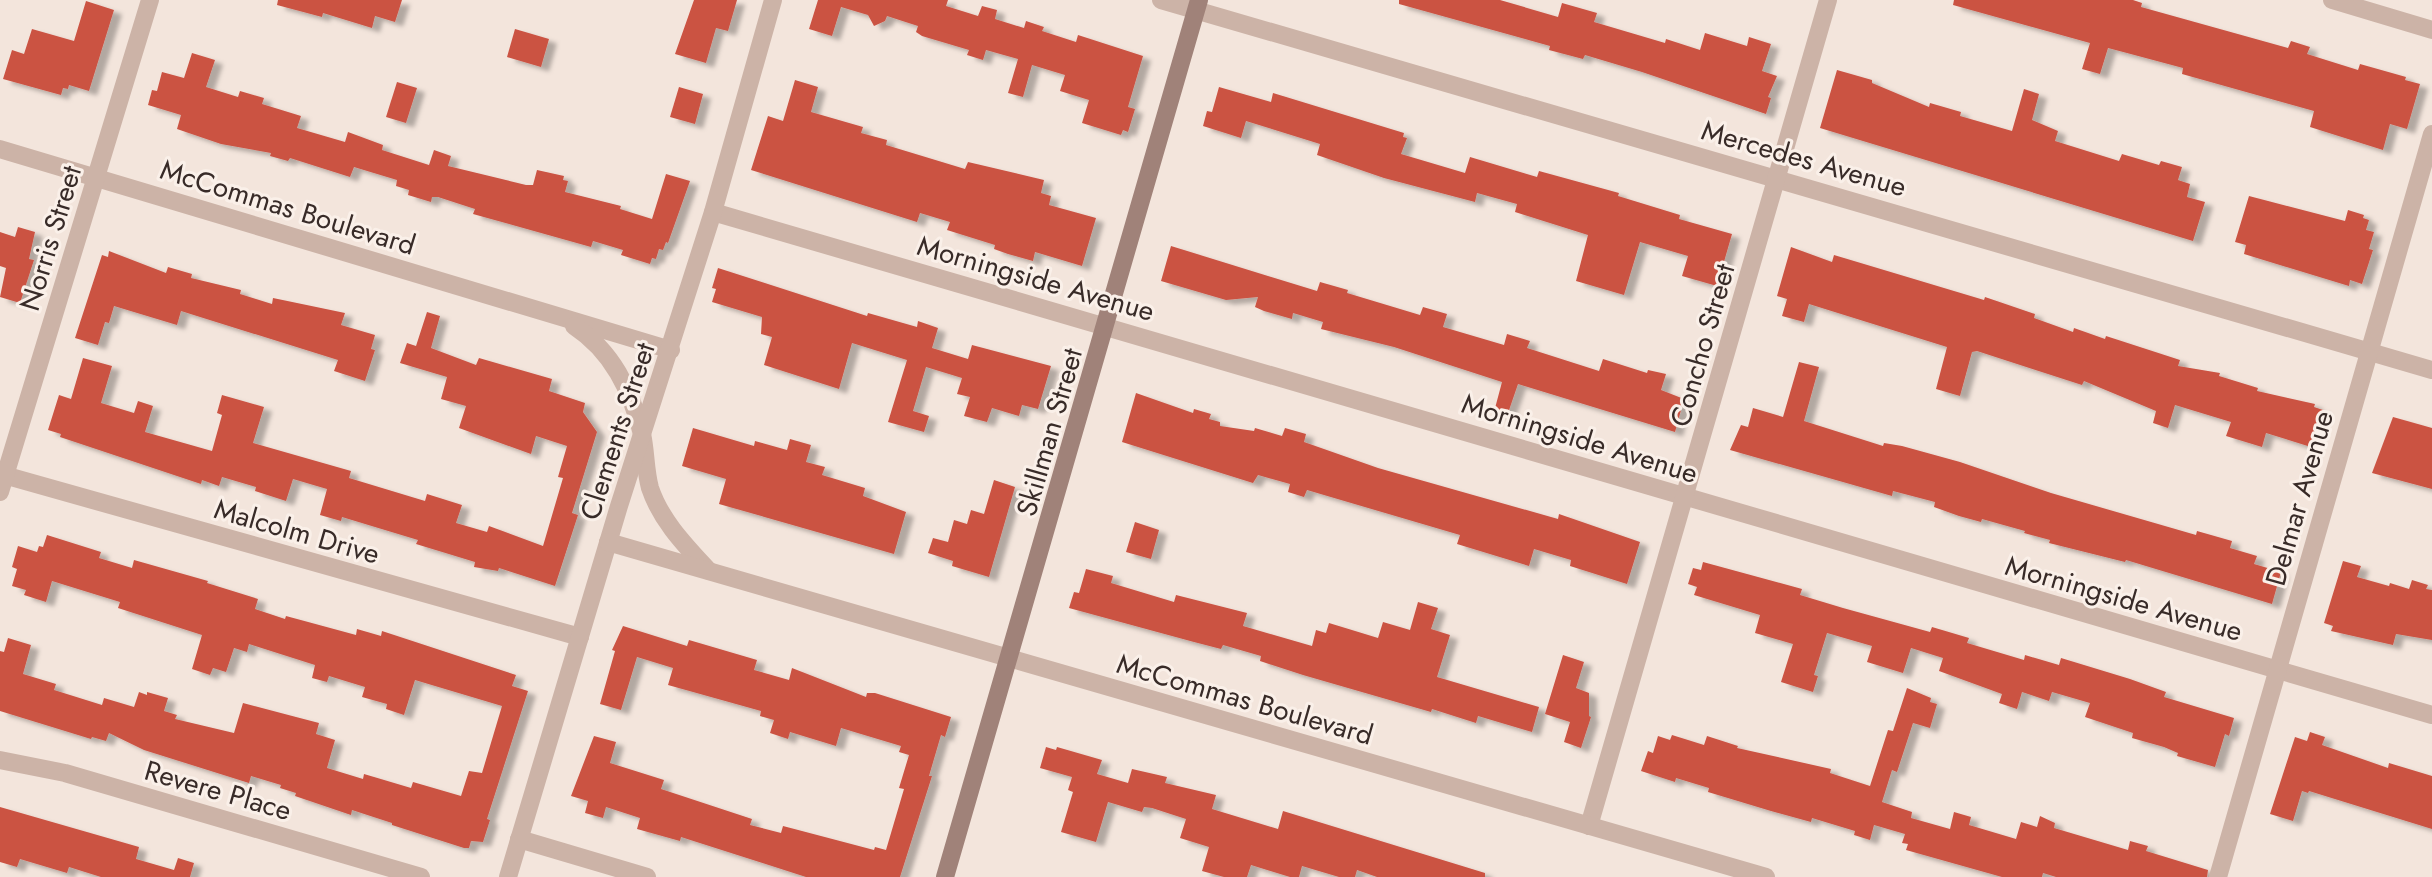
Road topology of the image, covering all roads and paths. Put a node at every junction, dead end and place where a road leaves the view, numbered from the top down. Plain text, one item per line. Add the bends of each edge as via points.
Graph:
1 (150, 0) edge
2 (773, 0) edge
3 (1161, 0) edge
4 (1828, 0) edge
5 (2332, 0) edge
6 (1198, 5) edge
7 (2432, 30) edge
8 (2432, 134) edge
9 (0, 149) edge
10 (96, 177) junction
11 (1778, 177) junction
12 (713, 212) junction
13 (559, 317) junction
14 (1106, 325) junction
15 (671, 350) junction
16 (2368, 350) junction
17 (2432, 370) edge
18 (642, 435) junction
19 (2, 481) edge
20 (1684, 496) junction
21 (608, 542) junction
22 (709, 571) junction
23 (580, 637) junction
24 (1011, 658) junction
25 (2277, 670) junction
26 (2432, 715) edge
27 (0, 760) edge
28 (1589, 826) junction
29 (519, 839) junction
30 (1756, 875) edge
31 (421, 877) edge
32 (508, 877) edge
33 (647, 877) edge
34 (945, 877) edge
35 (2218, 877) edge

1 - 10 street, Norris Street
2 - 12 street, Clements Street
3 - 6 street, Mercedes Avenue
4 - 11 street, Concho Street
5 - 7 street
6 - 11 street, Mercedes Avenue
6 - 14 main road, Skillman Street
8 - 16 street, Delmar Avenue
9 - 10 street, McCommas Boulevard
10 - 13 street, McCommas Boulevard
10 - 19 street, Norris Street
11 - 16 street, Mercedes Avenue
11 - 20 street, Concho Street
12 - 14 street, Morningside Avenue
12 - 15 street, Clements Street
13 - 15 street, McCommas Boulevard
13 - 18 street, McCommas Boulevard via 593,339 612,360
14 - 20 street, Morningside Avenue
14 - 24 main road, Skillman Street
15 - 18 street, Clements Street
16 - 17 street, Mercedes Avenue
16 - 25 street, Delmar Avenue
18 - 21 street, Clements Street
18 - 22 street, McCommas Boulevard via 650,488 661,514
19 - 23 street, Malcolm Drive
20 - 25 street, Morningside Avenue
20 - 28 street, Concho Street
21 - 22 street, McCommas Boulevard
21 - 23 street, Clements Street
22 - 24 street, McCommas Boulevard
23 - 29 street, Clements Street
24 - 28 street, McCommas Boulevard
24 - 34 main road, Skillman Street
25 - 26 street, Morningside Avenue
25 - 35 street, Delmar Avenue
27 - 31 street, Revere Place via 65,773
28 - 30 street, McCommas Boulevard
29 - 32 street, Clements Street
29 - 33 street

